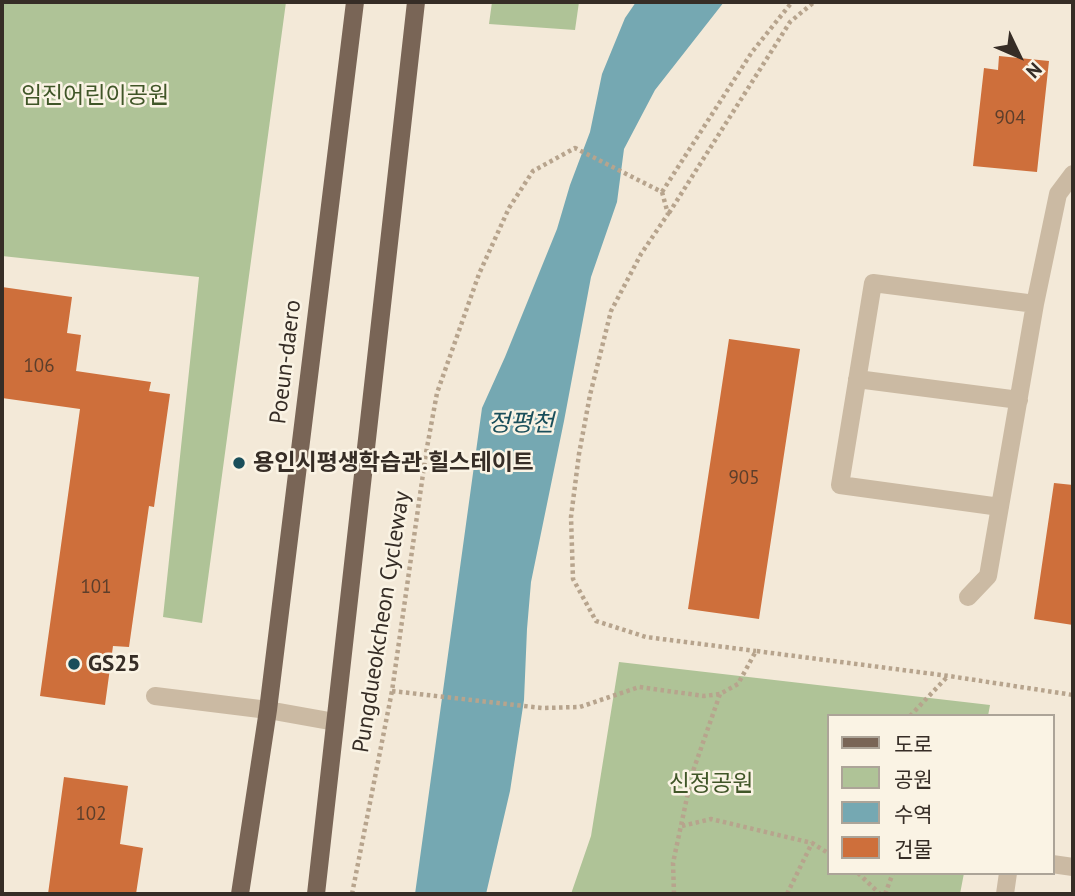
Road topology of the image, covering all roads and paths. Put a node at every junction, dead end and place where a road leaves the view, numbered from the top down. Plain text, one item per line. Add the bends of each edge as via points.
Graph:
1 (355, 2) edge
2 (416, 2) edge
3 (792, 2) edge
4 (814, 2) edge
5 (1073, 174) edge
6 (662, 192) junction
7 (668, 215) junction
8 (1035, 304) junction
9 (858, 379) junction
10 (1019, 400) junction
11 (1000, 507) junction
12 (968, 597) dead end
13 (756, 651) junction
14 (949, 676) junction
15 (392, 691) junction
16 (720, 694) junction
17 (1073, 695) edge
18 (155, 696) dead end
19 (268, 710) junction
20 (912, 714) edge
21 (335, 722) junction
22 (681, 826) junction
23 (812, 843) junction
24 (827, 852) edge
25 (1054, 864) edge
26 (1073, 867) edge
27 (860, 875) edge
28 (892, 875) edge
29 (1008, 875) edge
30 (240, 894) edge
31 (316, 894) edge
32 (352, 894) edge
33 (674, 894) edge
34 (787, 894) edge
35 (882, 894) edge
36 (1005, 894) edge

1 - 19 main road, Poeun-daero
2 - 21 main road
3 - 6 path via 752,52
4 - 7 path via 790,22
5 - 8 street via 1058,194
6 - 7 path
6 - 15 path, Pungdueokcheon Cycleway via 575,148 533,171 509,208 479,274 438,393
7 - 13 path via 611,311 579,454 571,517 573,579 596,621 646,637
8 - 9 street via 873,284
8 - 10 street
9 - 10 street
9 - 11 street via 840,485
10 - 11 street
11 - 12 street via 989,576
13 - 14 path
13 - 16 path via 738,684
14 - 17 path
14 - 20 path
15 - 16 path via 542,708 580,707 639,687
15 - 32 path, Pungdueokcheon Cycleway
16 - 22 path via 692,774
18 - 19 street
19 - 21 street
19 - 30 main road, Poeun-daero
21 - 31 main road
22 - 23 path via 711,819
22 - 33 path via 673,863
23 - 24 path
23 - 34 path
25 - 26 street
27 - 35 path
28 - 35 path
29 - 36 street

